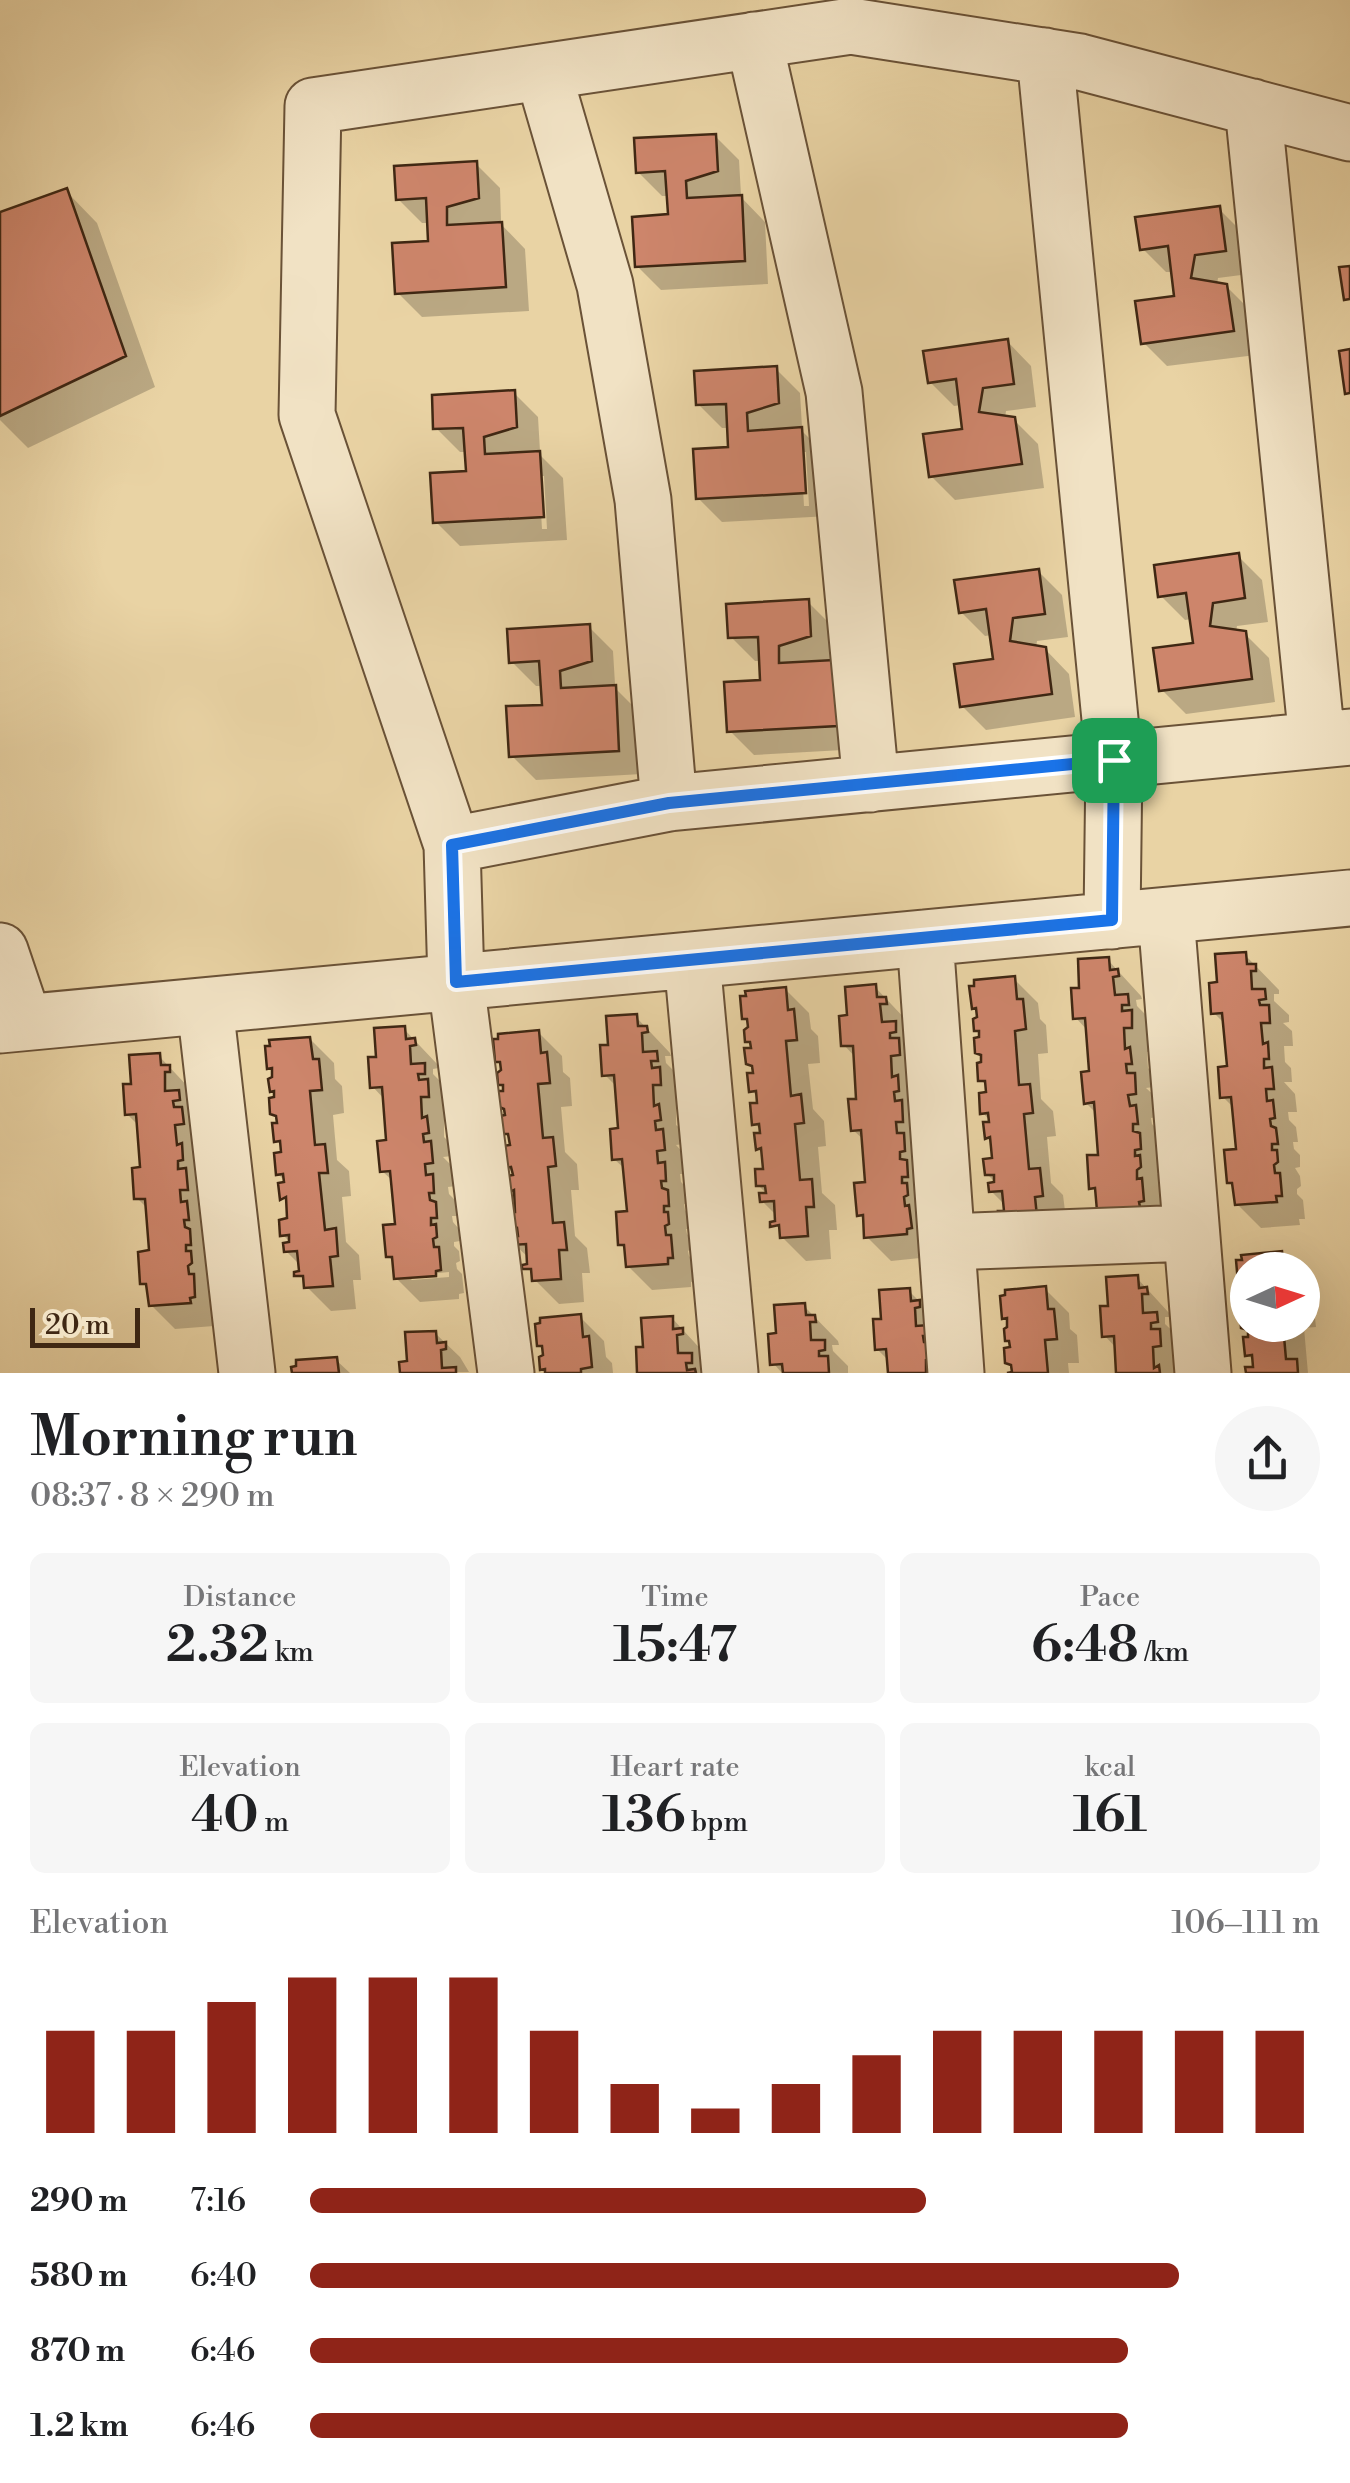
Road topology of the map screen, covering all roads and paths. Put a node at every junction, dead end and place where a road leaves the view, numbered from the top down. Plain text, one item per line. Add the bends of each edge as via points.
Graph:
1 (754, 40) junction
2 (1044, 56) junction
3 (543, 72) junction
4 (1253, 107) junction
5 (1350, 133) edge
6 (1333, 739) edge
7 (1114, 760) junction
8 (870, 784) junction
9 (669, 803) junction
10 (452, 845) junction
11 (1350, 898) edge
12 (1166, 916) junction
13 (1112, 920) junction
14 (925, 938) junction
15 (0, 951) edge
16 (692, 960) junction
17 (456, 982) junction
18 (206, 1006) junction
19 (12, 1023) edge
20 (1191, 1233) junction
21 (947, 1242) junction
22 (247, 1373) edge
23 (506, 1373) edge
24 (730, 1373) edge
25 (956, 1373) edge
26 (1203, 1373) edge

1 - 2 lane via 851,26
1 - 3 lane
1 - 8 lane via 834,392
2 - 4 lane
2 - 7 lane
3 - 9 lane via 605,285 643,500
3 - 10 lane via 314,106 307,415
4 - 5 lane
4 - 6 lane
6 - 7 lane
7 - 8 lane
7 - 13 lane
8 - 9 lane
9 - 10 lane
10 - 17 lane
11 - 12 lane
12 - 13 lane
12 - 20 lane
13 - 14 lane
14 - 16 lane
14 - 21 lane
15 - 19 lane
16 - 17 lane
16 - 24 lane
17 - 18 lane
17 - 23 lane
18 - 19 lane
18 - 22 lane
20 - 21 lane
20 - 26 lane
21 - 25 lane

